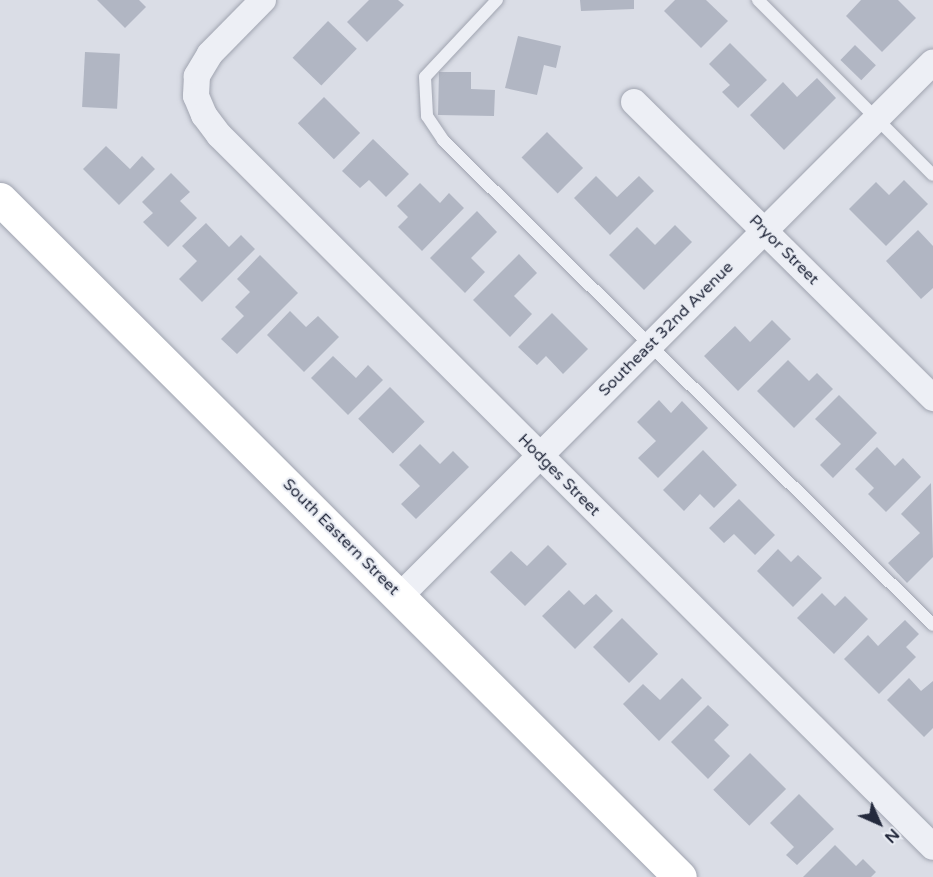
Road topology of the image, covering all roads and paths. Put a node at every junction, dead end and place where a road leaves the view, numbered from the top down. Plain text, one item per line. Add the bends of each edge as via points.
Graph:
1 (263, 0) edge
2 (497, 0) edge
3 (758, 0) edge
4 (933, 62) edge
5 (634, 102) dead end
6 (877, 118) junction
7 (933, 175) edge
8 (0, 199) edge
9 (765, 230) junction
10 (651, 344) junction
11 (933, 398) edge
12 (540, 456) junction
13 (400, 596) junction
14 (933, 625) edge
15 (933, 847) edge
16 (680, 877) edge

1 - 12 street, Hodges Street via 210,54 197,76 196,96 204,115 219,135
2 - 10 lane via 425,77 427,116 443,140
3 - 6 lane
4 - 6 street, Southeast 32nd Avenue
5 - 9 street, Pryor Street
6 - 7 lane
6 - 9 street, Southeast 32nd Avenue
8 - 13 main road, South Eastern Street
9 - 10 street, Southeast 32nd Avenue
9 - 11 street, Pryor Street
10 - 12 street, Southeast 32nd Avenue
10 - 14 lane
12 - 13 street, Southeast 32nd Avenue
12 - 15 street, Hodges Street
13 - 16 main road, South Eastern Street

